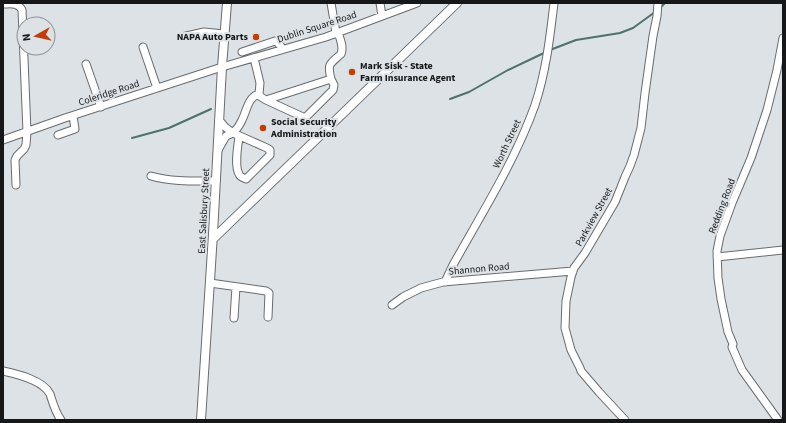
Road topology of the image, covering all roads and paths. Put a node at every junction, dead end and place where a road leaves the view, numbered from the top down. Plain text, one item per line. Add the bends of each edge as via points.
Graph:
1 (227, 3) edge
2 (331, 3) edge
3 (380, 3) edge
4 (417, 3) edge
5 (457, 3) edge
6 (554, 3) edge
7 (658, 3) edge
8 (3, 4) edge
9 (382, 16) junction
10 (337, 33) junction
11 (224, 34) junction
12 (182, 37) dead end
13 (783, 38) edge
14 (143, 47) dead end
15 (283, 49) junction
16 (242, 52) dead end
17 (254, 58) junction
18 (86, 64) dead end
19 (222, 67) junction
20 (331, 79) junction
21 (157, 88) junction
22 (259, 94) junction
23 (266, 100) junction
24 (101, 106) junction
25 (73, 116) junction
26 (219, 120) junction
27 (27, 132) junction
28 (236, 134) junction
29 (58, 135) dead end
30 (3, 140) edge
31 (218, 150) junction
32 (151, 176) dead end
33 (216, 181) junction
34 (16, 185) dead end
35 (213, 239) junction
36 (783, 250) edge
37 (717, 257) junction
38 (573, 271) junction
39 (445, 282) junction
40 (210, 283) junction
41 (236, 287) junction
42 (392, 304) dead end
43 (268, 317) dead end
44 (234, 318) dead end
45 (3, 371) edge
46 (61, 420) edge
47 (201, 420) edge
48 (625, 420) edge
49 (778, 420) edge

1 - 11 main road, East Salisbury Street
2 - 10 street
3 - 9 street
4 - 9 street, Dublin Square Road
5 - 35 main road
6 - 39 street, Worth Street via 542,81 535,105 511,161
7 - 38 street, Parkview Street via 641,128 634,155 614,202
8 - 27 street via 16,4 22,10
9 - 10 street, Dublin Square Road
10 - 15 street, Dublin Square Road
10 - 20 street via 343,49 328,66
11 - 12 street via 204,32
11 - 19 main road, East Salisbury Street
13 - 37 street, Redding Road via 767,110 752,158 720,236
14 - 21 street
15 - 16 street via 275,41
15 - 17 street, Dublin Square Road
17 - 19 street, Dublin Square Road
17 - 22 street via 260,82
18 - 24 street
19 - 21 street, Coleridge Road
19 - 26 main road, East Salisbury Street
20 - 23 street
20 - 23 street via 333,90 306,117
21 - 24 street, Coleridge Road
22 - 23 street
22 - 28 street via 251,99
24 - 25 street, Coleridge Road
25 - 27 street, Coleridge Road
25 - 29 street via 75,129
26 - 28 street
26 - 31 main road, East Salisbury Street
27 - 30 street, Coleridge Road
27 - 34 street via 26,145 15,160
28 - 28 street via 270,150 270,155 246,179 238,173 236,165
28 - 31 street via 226,136
31 - 33 main road, East Salisbury Street
32 - 33 street
33 - 35 main road, East Salisbury Street
35 - 40 main road, East Salisbury Street
36 - 37 street
37 - 49 street, Redding Road via 721,299 732,347 742,370
38 - 39 street, Shannon Road
38 - 48 street, Parkview Street via 566,302 565,328 571,350 584,376
39 - 42 street, Shannon Road via 421,288
40 - 41 street
40 - 47 main road, East Salisbury Street
41 - 43 street via 266,291
41 - 44 street
45 - 46 street via 28,378 44,386

